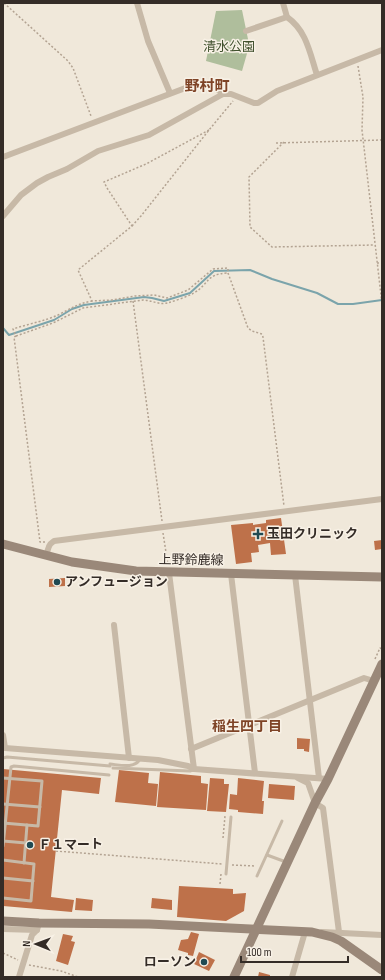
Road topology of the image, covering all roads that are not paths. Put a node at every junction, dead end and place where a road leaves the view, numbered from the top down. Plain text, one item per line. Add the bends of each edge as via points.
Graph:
1 (137, 3) edge
2 (283, 3) edge
3 (287, 17) junction
4 (246, 31) dead end
5 (382, 50) edge
6 (317, 75) junction
7 (170, 93) junction
8 (223, 94) junction
9 (3, 157) edge
10 (3, 216) edge
11 (382, 499) edge
12 (3, 544) edge
13 (47, 556) junction
14 (169, 573) junction
15 (231, 574) junction
16 (295, 575) junction
17 (382, 577) edge
18 (114, 625) dead end
19 (382, 666) edge
20 (374, 681) junction
21 (309, 701) junction
22 (249, 726) junction
23 (3, 735) edge
24 (191, 749) junction
25 (3, 758) edge
26 (129, 758) junction
27 (140, 759) junction
28 (111, 766) junction
29 (194, 769) junction
30 (255, 773) junction
31 (109, 775) dead end
32 (295, 776) junction
33 (3, 778) edge
34 (10, 779) junction
35 (323, 779) junction
36 (315, 803) junction
37 (5, 804) edge
38 (40, 807) junction
39 (230, 817) dead end
40 (282, 821) dead end
41 (4, 823) edge
42 (27, 825) junction
43 (3, 842) edge
44 (26, 843) junction
45 (3, 846) edge
46 (267, 855) junction
47 (3, 860) edge
48 (24, 863) junction
49 (286, 863) junction
50 (226, 874) dead end
51 (257, 876) dead end
52 (3, 878) edge
53 (33, 881) junction
54 (3, 898) edge
55 (3, 921) edge
56 (38, 926) junction
57 (3, 928) edge
58 (256, 930) junction
59 (309, 932) junction
60 (339, 932) junction
61 (382, 935) edge
62 (382, 970) edge
63 (19, 977) edge
64 (234, 977) edge
65 (292, 977) edge

1 - 7 street via 148,41
2 - 3 street
3 - 4 street
3 - 6 street via 307,41
5 - 6 street
6 - 8 street via 277,91 258,103
7 - 8 street via 200,83
7 - 9 street
8 - 10 street via 149,134 98,151 42,180 21,196
11 - 13 street via 54,541 47,550
12 - 13 street, 上野鈴鹿線
13 - 14 street, 上野鈴鹿線 via 107,568
14 - 15 street, 上野鈴鹿線
14 - 24 street
15 - 16 street, 上野鈴鹿線
15 - 22 street
16 - 17 street, 上野鈴鹿線
16 - 21 street
18 - 26 street
19 - 20 street
20 - 21 street via 364,678
20 - 35 street
21 - 22 street
21 - 35 street
22 - 24 street
22 - 30 street
23 - 26 street via 5,748
24 - 29 street
25 - 28 lane
26 - 27 street
27 - 28 lane via 130,766
27 - 29 street via 158,760
28 - 29 lane via 190,771
29 - 30 street
30 - 32 street
31 - 34 lane via 14,766 11,767
32 - 35 street
32 - 36 street via 308,783
33 - 34 lane
34 - 37 lane
34 - 38 lane via 42,781
35 - 36 street
36 - 49 street
36 - 60 street via 323,808
37 - 38 lane
37 - 41 lane
38 - 42 lane via 38,826
39 - 50 lane
40 - 46 lane
41 - 42 lane
41 - 43 lane
42 - 44 lane
43 - 44 lane
43 - 45 lane
44 - 48 lane
46 - 49 lane
46 - 51 lane
47 - 48 lane
48 - 53 lane via 34,864
49 - 58 street
52 - 53 lane
53 - 54 lane via 31,901
55 - 56 street
56 - 57 street
56 - 58 street via 149,924
56 - 63 street via 32,935
58 - 59 street
58 - 64 street
59 - 60 street
59 - 62 street via 341,941
59 - 65 street
60 - 61 street

